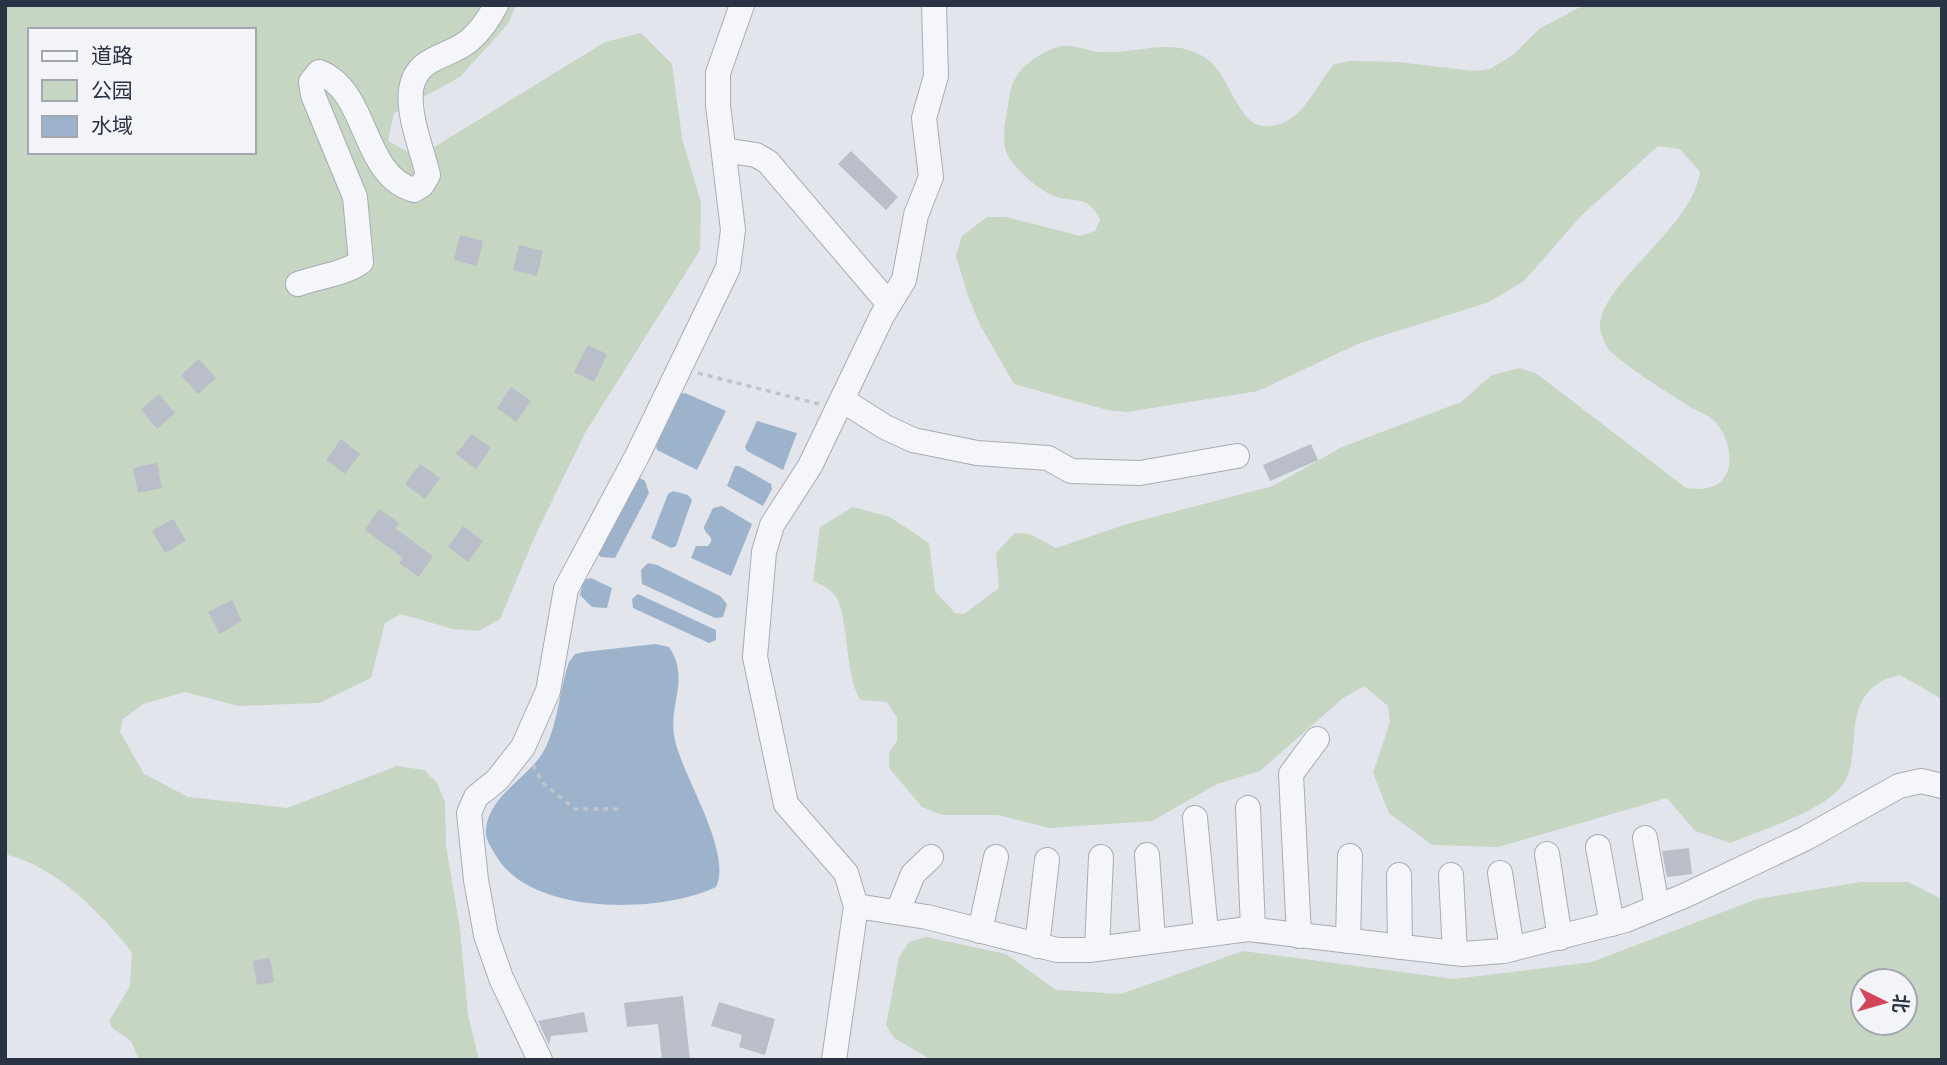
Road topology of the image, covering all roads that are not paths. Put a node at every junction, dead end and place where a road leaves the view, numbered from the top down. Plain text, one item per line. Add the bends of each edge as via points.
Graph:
1 (496, 5) edge
2 (742, 5) edge
3 (934, 5) edge
4 (724, 149) junction
5 (298, 284) dead end
6 (889, 304) junction
7 (842, 405) junction
8 (1237, 456) dead end
9 (1317, 739) dead end
10 (1942, 786) edge
11 (1248, 808) dead end
12 (1195, 818) dead end
13 (1646, 838) dead end
14 (1598, 847) dead end
15 (1547, 854) dead end
16 (1147, 855) dead end
17 (996, 856) dead end
18 (1350, 856) dead end
19 (931, 857) dead end
20 (1101, 857) dead end
21 (1047, 860) dead end
22 (1500, 873) dead end
23 (1399, 875) dead end
24 (1451, 875) dead end
25 (856, 906) junction
26 (1657, 907) junction
27 (898, 911) junction
28 (1612, 924) junction
29 (1253, 929) junction
30 (980, 931) junction
31 (1206, 932) junction
32 (1299, 936) junction
33 (1560, 937) junction
34 (1153, 940) junction
35 (1348, 941) junction
36 (1037, 946) junction
37 (1400, 947) junction
38 (1097, 948) junction
39 (1512, 949) junction
40 (1455, 953) junction
41 (540, 1060) edge
42 (834, 1060) edge

1 - 5 street via 470,40 431,58 413,81 413,114 428,176 414,190 402,187 383,167 349,99 332,77 319,72 312,82 313,95 355,197 361,262 347,272
2 - 4 street via 718,73
3 - 6 street via 936,76 924,118 931,177 916,215 904,280
4 - 6 street via 768,162
4 - 41 street via 733,230 728,268 566,589 548,691 523,747 475,797 469,813 486,935
6 - 7 street
7 - 8 street via 914,440 977,453 1048,458 1071,471 1140,472
7 - 25 street via 772,524 764,552 755,657 786,804 846,873
9 - 32 street via 1291,774
10 - 26 street via 1921,781 1899,786 1805,838
11 - 29 street
12 - 31 street
13 - 26 street
14 - 28 street
15 - 33 street
16 - 34 street
17 - 30 street
18 - 35 street
19 - 27 street via 913,874
20 - 38 street
21 - 36 street
22 - 39 street
23 - 37 street
24 - 40 street
25 - 27 street
25 - 42 street
26 - 28 street
27 - 30 street
28 - 33 street
29 - 31 street
29 - 32 street
30 - 36 street
31 - 34 street
32 - 35 street
33 - 39 street
34 - 38 street
35 - 37 street
36 - 38 street
37 - 40 street
39 - 40 street

